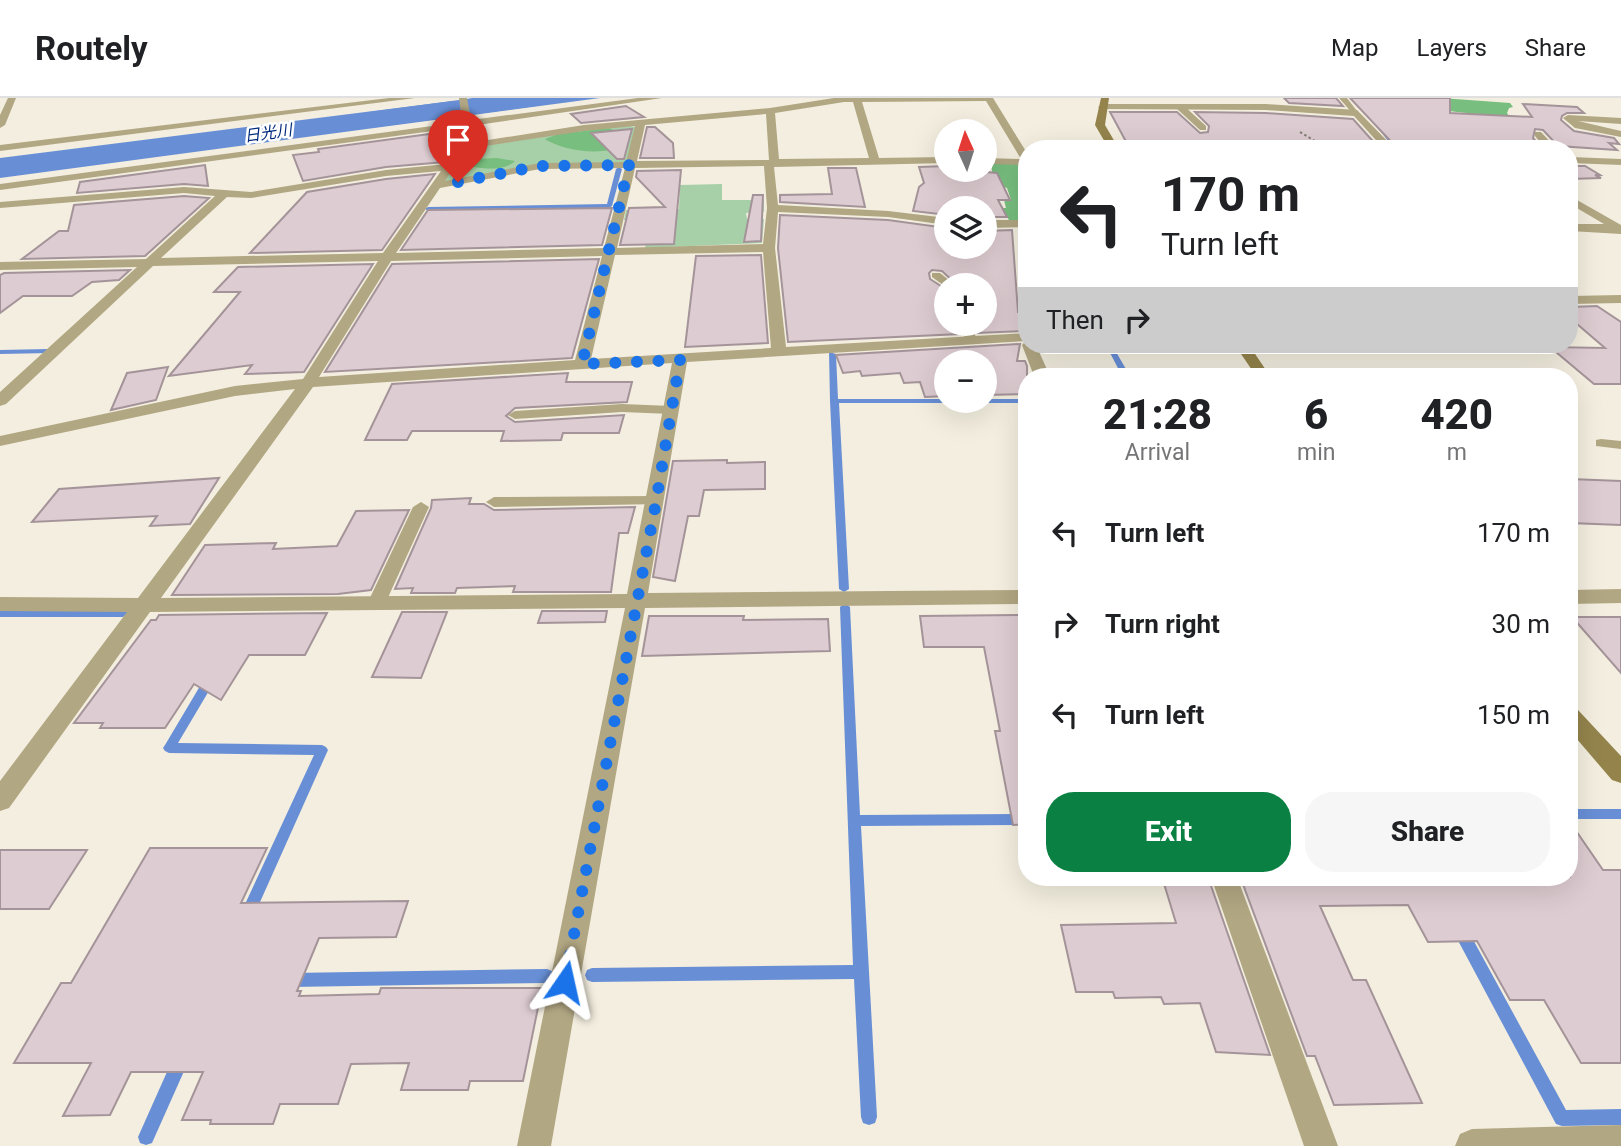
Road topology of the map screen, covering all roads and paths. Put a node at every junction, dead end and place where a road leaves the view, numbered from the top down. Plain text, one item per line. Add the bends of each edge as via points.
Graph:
1 (12, 98) edge
2 (298, 98) edge
3 (411, 98) edge
4 (463, 98) edge
5 (658, 98) edge
6 (989, 98) edge
7 (1343, 98) edge
8 (858, 99) edge
9 (1104, 102) edge
10 (1179, 106) junction
11 (302, 111) junction
12 (770, 111) junction
13 (1357, 113) junction
14 (1621, 121) edge
15 (641, 123) junction
16 (467, 124) junction
17 (0, 125) edge
18 (1203, 128) dead end
19 (1538, 134) dead end
20 (1621, 134) edge
21 (1109, 140) edge
22 (1382, 140) edge
23 (1544, 140) edge
24 (463, 147) junction
25 (1018, 147) edge
26 (0, 148) edge
27 (934, 160) edge
28 (1578, 160) edge
29 (875, 161) junction
30 (998, 161) edge
31 (774, 162) junction
32 (1018, 162) edge
33 (1621, 162) edge
34 (629, 165) junction
35 (449, 167) junction
36 (435, 186) junction
37 (0, 187) edge
38 (223, 194) junction
39 (0, 205) edge
40 (1578, 206) edge
41 (773, 208) junction
42 (934, 220) edge
43 (997, 223) edge
44 (1018, 224) edge
45 (1578, 228) edge
46 (1619, 229) edge
47 (769, 248) junction
48 (610, 252) junction
49 (387, 257) junction
50 (151, 263) junction
51 (0, 266) edge
52 (1578, 288) dead end
53 (1595, 299) junction
54 (1621, 299) edge
55 (1578, 300) edge
56 (970, 336) edge
57 (971, 340) junction
58 (1018, 340) edge
59 (779, 352) junction
60 (680, 360) junction
61 (582, 364) junction
62 (308, 383) junction
63 (0, 401) edge
64 (671, 410) junction
65 (515, 415) dead end
66 (0, 441) edge
67 (1601, 443) dead end
68 (1621, 444) edge
69 (494, 502) dead end
70 (656, 502) junction
71 (421, 507) dead end
72 (1621, 596) edge
73 (1018, 597) edge
74 (1578, 597) edge
75 (637, 601) junction
76 (377, 602) junction
77 (0, 604) edge
78 (146, 604) junction
79 (1578, 725) edge
80 (1621, 774) edge
81 (0, 800) edge
82 (1227, 886) edge
83 (1621, 1142) edge
84 (534, 1146) edge
85 (1321, 1146) edge
86 (1472, 1146) edge

1 - 17 street
2 - 11 street
3 - 11 street
4 - 16 street
5 - 16 street
6 - 8 street
6 - 25 street
7 - 13 lane
8 - 12 street
8 - 29 street
9 - 10 street
9 - 21 main road via 1100,125
10 - 13 street
10 - 18 lane
11 - 26 street
12 - 15 street
12 - 31 street
13 - 22 street
14 - 20 street via 1568,118 1578,126
15 - 24 street
15 - 34 street
16 - 24 street
16 - 37 street
19 - 23 street
24 - 35 street
27 - 29 street
28 - 33 street
29 - 31 street
30 - 32 street
31 - 34 street
31 - 41 street via 769,166
34 - 36 street via 540,166
34 - 48 street
35 - 36 street
35 - 38 street via 266,194
36 - 49 street
38 - 39 street via 184,190
38 - 50 street
40 - 46 street
41 - 42 street
41 - 47 street
43 - 44 street
45 - 46 street
47 - 48 street
47 - 59 street
48 - 49 street
48 - 61 street
49 - 50 street
49 - 62 street
50 - 51 street
50 - 63 street
52 - 53 street
53 - 54 street
53 - 55 street
56 - 57 lane
57 - 58 street
57 - 59 street
59 - 60 street
60 - 61 street
60 - 64 street
61 - 62 street
62 - 66 street via 235,391
62 - 78 street
64 - 65 lane via 622,408
64 - 70 street
67 - 68 lane
69 - 70 lane
70 - 75 street
71 - 76 lane
72 - 74 street
73 - 75 street
75 - 76 street
75 - 84 street
76 - 78 street
77 - 78 street
78 - 81 street
79 - 80 main road
82 - 85 street
83 - 86 street

